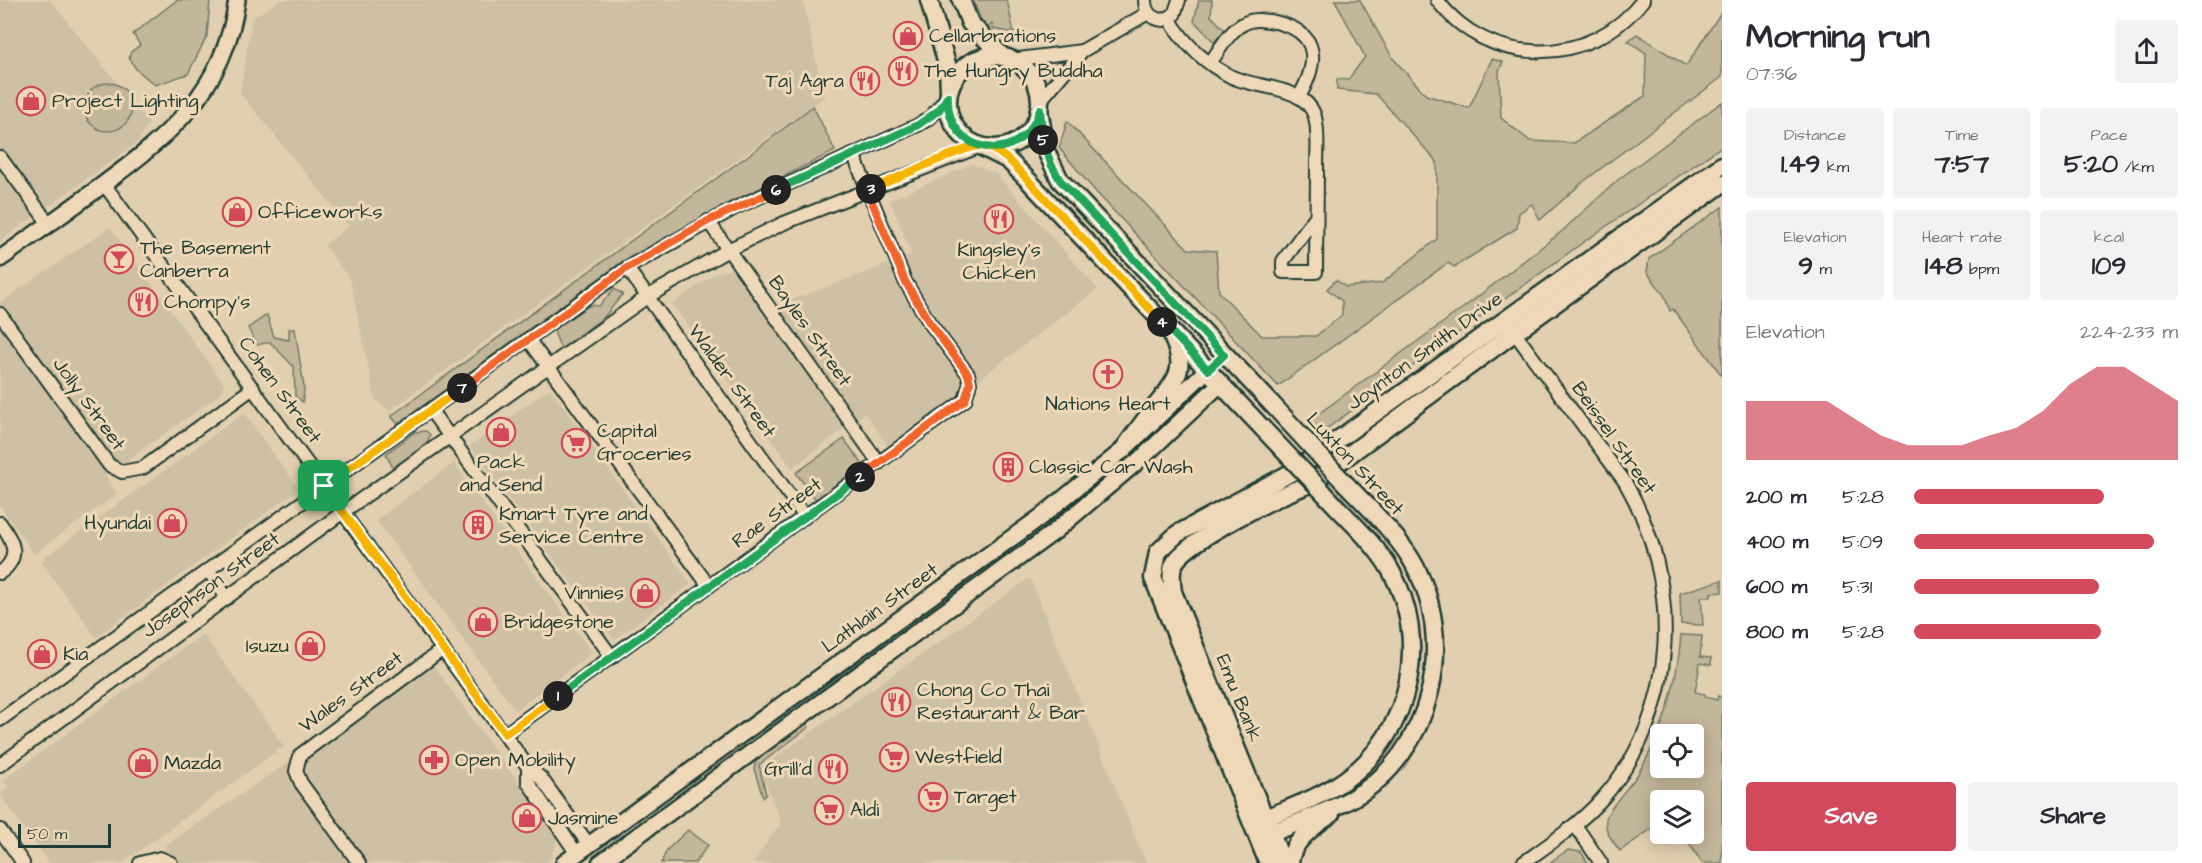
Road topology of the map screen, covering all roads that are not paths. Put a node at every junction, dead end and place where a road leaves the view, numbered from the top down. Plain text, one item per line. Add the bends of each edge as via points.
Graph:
1 (237, 0) edge
2 (928, 0) edge
3 (961, 0) edge
4 (1179, 0) edge
5 (1437, 0) edge
6 (1643, 0) edge
7 (1146, 6) edge
8 (1169, 18) junction
9 (1082, 51) junction
10 (1007, 58) junction
11 (1210, 63) junction
12 (949, 93) junction
13 (1299, 97) junction
14 (1040, 105) junction
15 (981, 147) junction
16 (854, 156) junction
17 (0, 157) edge
18 (1722, 165) edge
19 (104, 184) junction
20 (1722, 184) edge
21 (867, 190) junction
22 (1316, 216) junction
23 (708, 221) junction
24 (49, 224) junction
25 (728, 250) junction
26 (0, 259) edge
27 (627, 268) junction
28 (647, 297) junction
29 (1146, 306) junction
30 (0, 314) edge
31 (1509, 326) junction
32 (528, 339) junction
33 (1224, 355) junction
34 (549, 367) junction
35 (1237, 369) junction
36 (1208, 370) junction
37 (1220, 384) junction
38 (253, 388) junction
39 (431, 411) junction
40 (450, 437) junction
41 (1123, 450) junction
42 (879, 463) junction
43 (324, 486) junction
44 (343, 512) junction
45 (805, 517) junction
46 (0, 523) edge
47 (1185, 549) joint
48 (1154, 567) joint
49 (208, 570) junction
50 (0, 573) edge
51 (709, 586) junction
52 (227, 598) junction
53 (442, 649) junction
54 (612, 657) junction
55 (0, 720) edge
56 (505, 734) junction
57 (0, 765) edge
58 (1351, 799) junction
59 (1575, 825) junction
60 (1261, 828) junction
61 (0, 831) edge
62 (583, 854) edge
63 (23, 863) edge
64 (140, 863) edge
65 (171, 863) edge
66 (359, 863) edge
67 (564, 863) edge
68 (601, 863) edge
69 (1268, 863) edge
70 (1283, 863) edge
71 (1290, 863) edge
72 (1524, 863) edge
73 (1601, 863) edge

1 - 19 street via 234,23 199,98 171,132
2 - 12 main road via 948,68
3 - 10 main road via 970,23
4 - 8 street via 1177,10
5 - 6 street via 1475,35 1502,48 1531,52 1591,41 1628,18
7 - 8 street via 1157,20
7 - 9 street
8 - 11 street via 1187,43
9 - 10 street
9 - 14 street
10 - 12 main road via 986,57 970,63 957,75
10 - 14 main road via 1032,76
11 - 13 street via 1232,77
11 - 13 street via 1245,22 1262,20 1287,25 1304,37 1311,48 1313,61
12 - 15 main road via 949,112 956,127 966,139
12 - 16 street, Josephson Street via 939,110 924,122
13 - 22 street via 1312,110 1317,129
14 - 15 main road via 1033,127 1019,141 1002,148
14 - 33 main road, Luxton Street via 1046,151 1060,180
15 - 21 street, Josephson Street
15 - 29 main road via 1008,160
16 - 21 street, Rae Street
16 - 23 street, Josephson Street
17 - 24 street
18 - 31 main road, Joynton Smith Drive
19 - 24 street
19 - 38 street, Cohen Street
20 - 31 main road, Joynton Smith Drive
21 - 25 street, Josephson Street
21 - 42 street, Rae Street via 905,281 929,322 968,374 970,383 965,400
22 - 22 street via 1316,272 1282,272 1283,261
23 - 25 street, Bayles Street
23 - 27 street, Josephson Street
24 - 26 street
25 - 28 street, Josephson Street
25 - 42 street, Bayles Street
27 - 28 street, Walder Street
27 - 32 street, Josephson Street
28 - 34 street, Josephson Street
28 - 45 street, Walder Street
29 - 36 main road
29 - 41 main road via 1172,336 1180,353 1179,367 1170,389
30 - 38 street, Jolly Street via 109,465 123,472 143,468
31 - 47 main road, Joynton Smith Drive via 1308,485 1287,492
31 - 48 main road, Joynton Smith Drive via 1294,471 1177,534 1158,552
31 - 59 street, Beissel Street via 1625,482 1647,526 1664,590 1665,656 1652,710 1641,738 1615,781
32 - 34 street
32 - 39 street, Josephson Street
33 - 35 main road, Luxton Street
33 - 36 main road
34 - 40 street, Josephson Street
34 - 51 street
35 - 37 main road
35 - 58 main road, Luxton Street, bridge via 1398,541 1412,560 1429,602 1436,645 1432,687 1419,725 1393,764
36 - 37 main road
36 - 41 street, Lathlain Street
37 - 60 main road, bridge via 1382,557 1401,592 1411,638 1408,682 1393,726 1368,760 1330,790
37 - 68 street, Lathlain Street via 1145,455 1054,532
38 - 43 street, Cohen Street
39 - 40 street
39 - 43 street, Josephson Street
40 - 44 street, Josephson Street
40 - 54 street
41 - 62 street, Lathlain Street via 1026,529
42 - 45 street, Rae Street
43 - 44 street, Cohen Street
43 - 49 street, Josephson Street
44 - 52 street, Josephson Street
44 - 53 street, Cohen Street
45 - 51 street, Rae Street
46 - 50 street via 14,542 14,555
47 - 60 main road, Emu Bank via 1173,565 1173,591
48 - 60 main road, Emu Bank via 1153,578 1160,597
49 - 52 street
49 - 55 street, Josephson Street
51 - 54 street, Rae Street
52 - 57 street, Josephson Street
53 - 56 street, Cohen Street
53 - 66 street, Wales Street via 300,754 296,771 301,783
54 - 56 street, Rae Street
56 - 62 street, Cohen Street via 528,767 528,782
58 - 60 main road, Luxton Street
58 - 71 main road via 1303,837
59 - 72 street, Beissel Street
59 - 73 street
60 - 69 main road, Emu Bank
60 - 70 main road, Emu Bank
61 - 63 street
62 - 67 street, Lathlain Street
62 - 68 street, Cohen Street
64 - 65 street via 160,858

